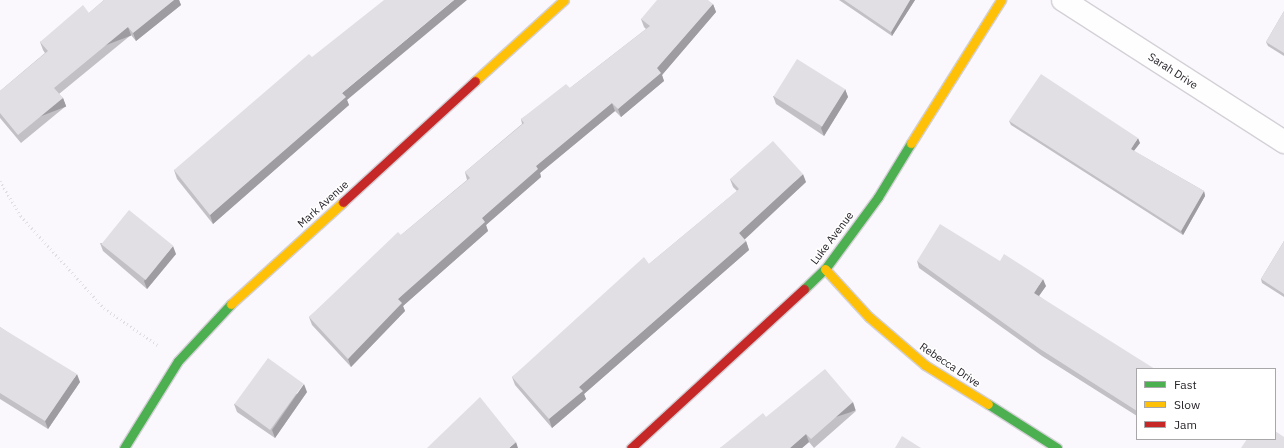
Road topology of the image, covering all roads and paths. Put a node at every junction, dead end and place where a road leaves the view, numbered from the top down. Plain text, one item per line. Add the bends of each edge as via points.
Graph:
1 (564, 0) edge
2 (1001, 0) edge
3 (1063, 0) edge
4 (1284, 142) edge
5 (0, 181) edge
6 (825, 270) junction
7 (178, 361) junction
8 (124, 448) edge
9 (631, 448) edge
10 (1056, 448) edge

1 - 7 street, Mark Avenue via 205,328
2 - 6 street, Luke Avenue via 878,197
3 - 4 street, Sarah Drive
5 - 7 path via 21,216 104,308
6 - 9 street, Luke Avenue
6 - 10 street, Rebecca Drive via 869,317 925,365
7 - 8 street, Mark Avenue

